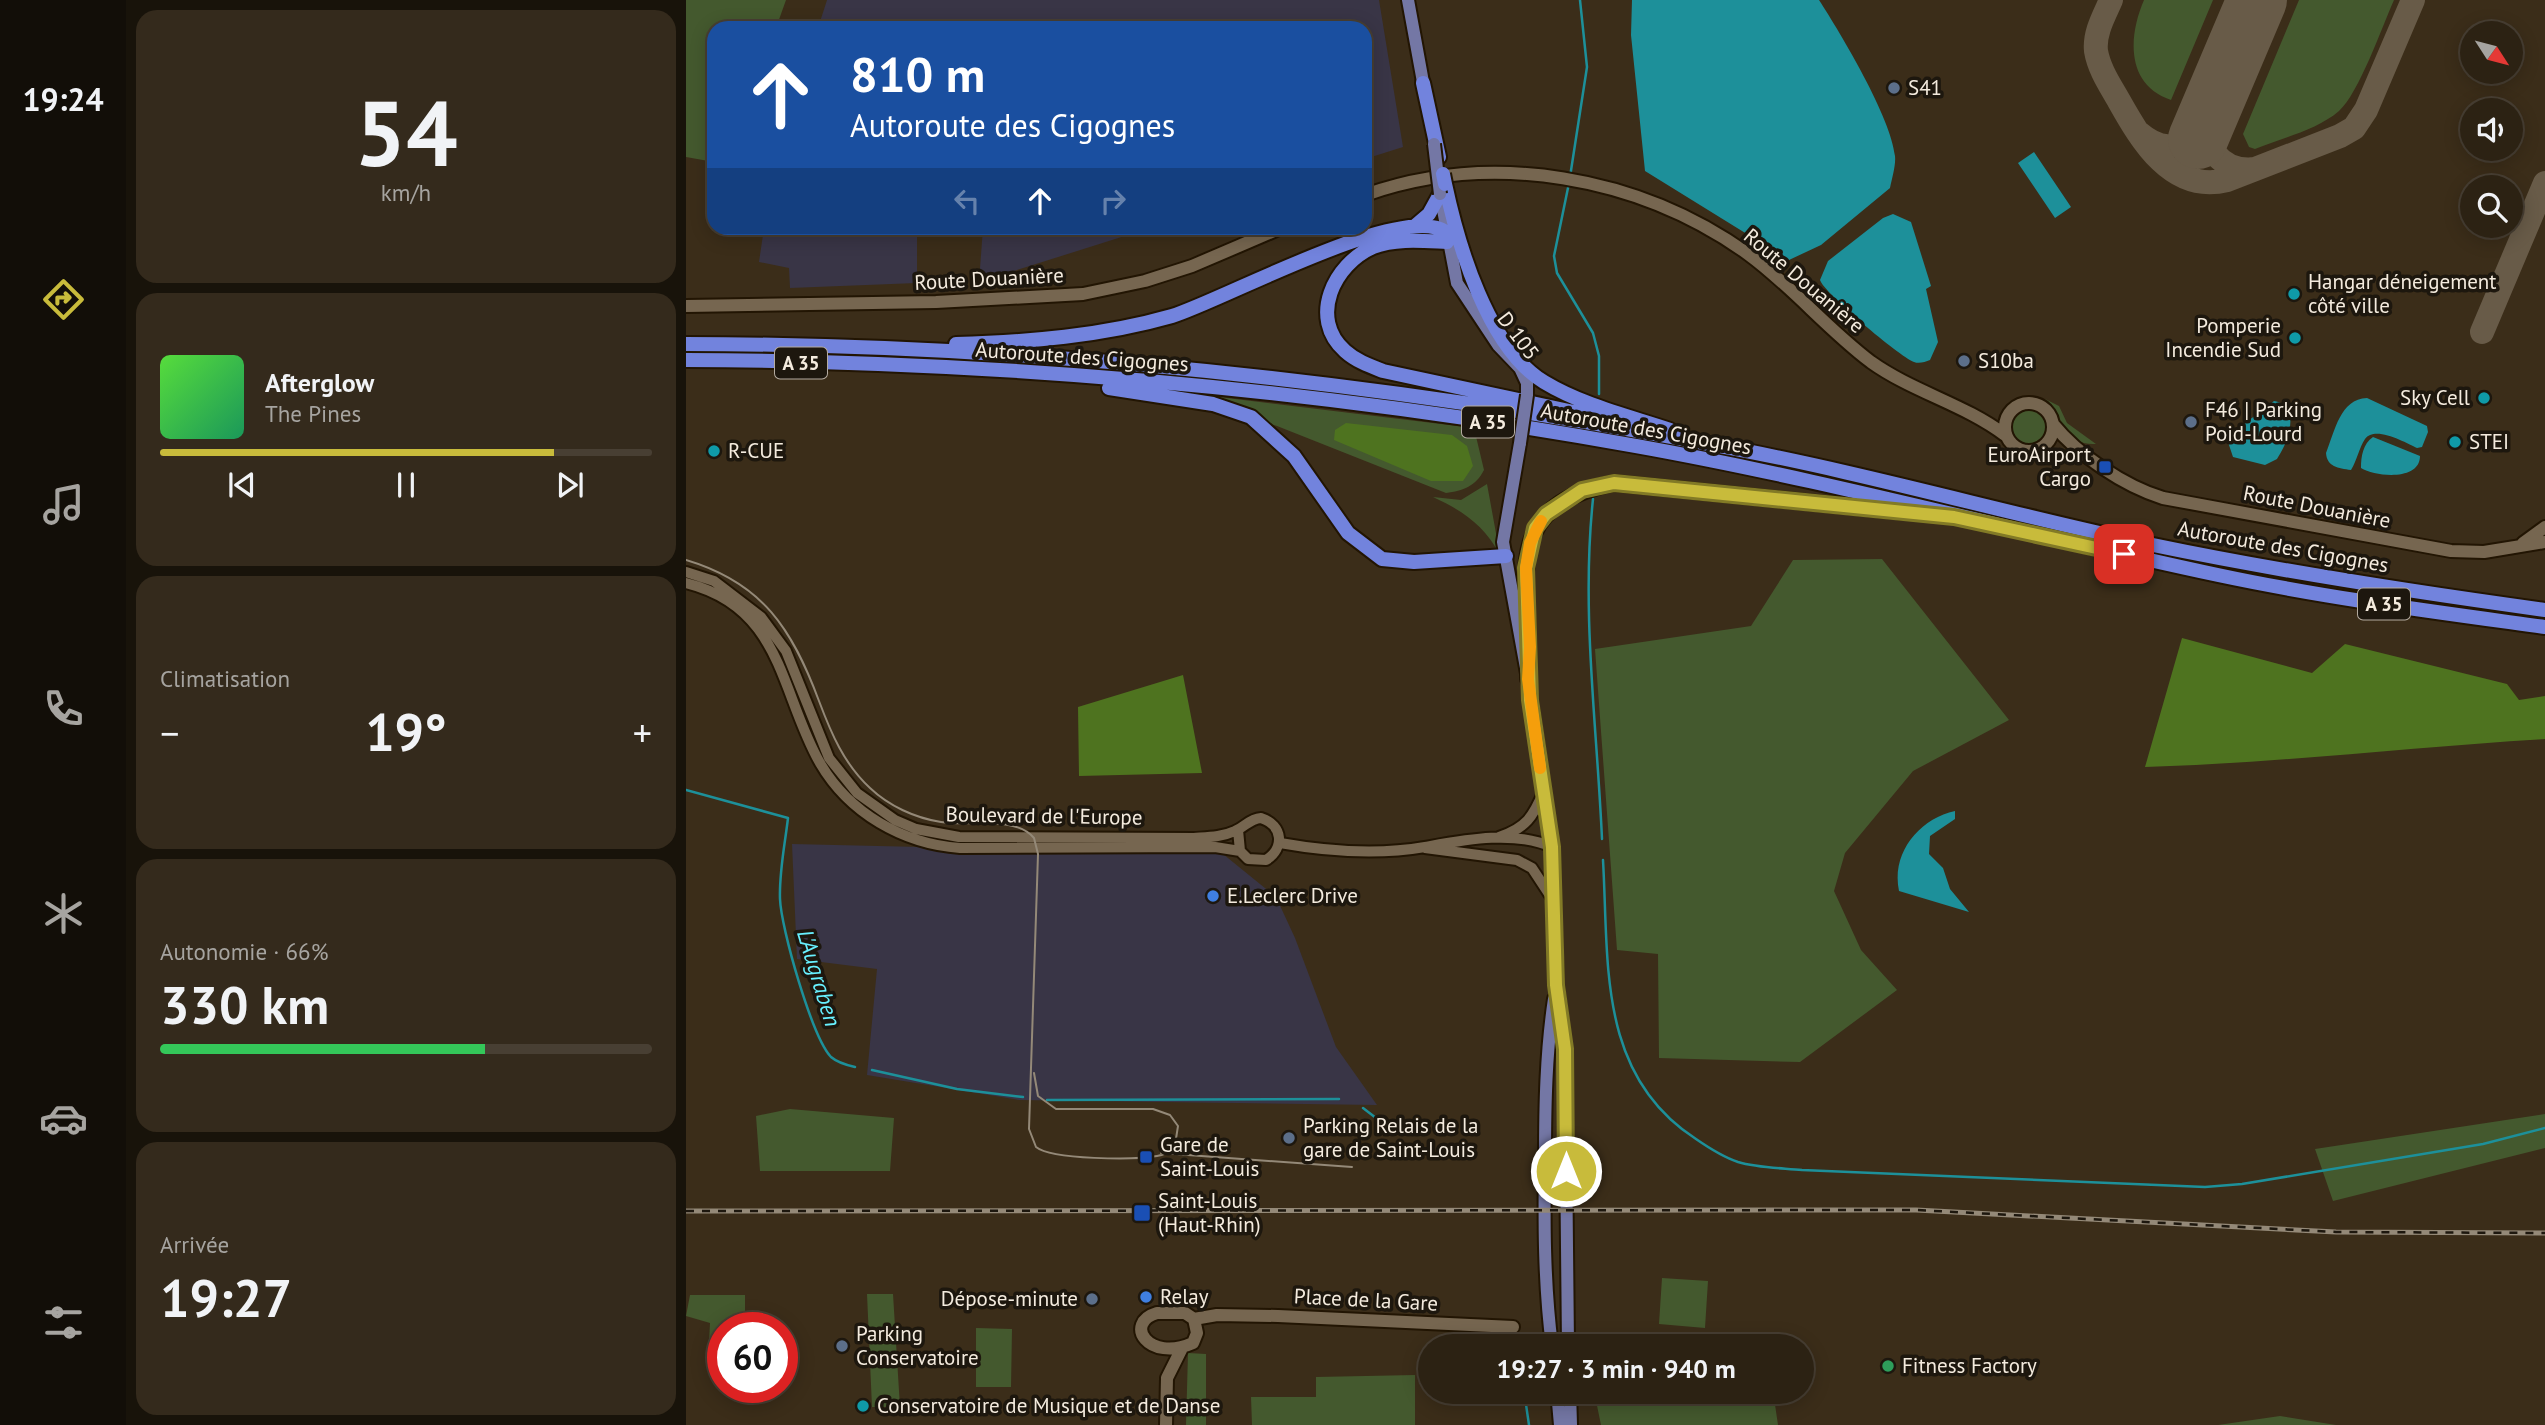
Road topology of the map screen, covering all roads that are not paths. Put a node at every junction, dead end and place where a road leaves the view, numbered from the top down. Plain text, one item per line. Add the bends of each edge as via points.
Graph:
1 (1408, 0) edge
2 (1423, 83) junction
3 (1443, 189) junction
4 (1372, 193) edge
5 (1415, 226) junction
6 (1265, 235) edge
7 (1447, 237) junction
8 (686, 306) edge
9 (686, 344) edge
10 (913, 349) junction
11 (686, 360) edge
12 (1014, 371) junction
13 (1966, 411) junction
14 (2010, 412) junction
15 (2053, 424) junction
16 (2006, 435) junction
17 (1714, 445) junction
18 (2046, 446) junction
19 (2078, 449) junction
20 (1954, 517) junction
21 (2545, 527) edge
22 (2545, 542) edge
23 (2519, 545) junction
24 (1505, 549) junction
25 (686, 572) edge
26 (686, 583) edge
27 (2545, 610) edge
28 (2545, 627) edge
29 (1528, 679) junction
30 (1544, 791) junction
31 (1238, 830) junction
32 (1489, 839) junction
33 (1280, 843) junction
34 (1424, 847) junction
35 (1552, 847) junction
36 (1240, 851) junction
37 (1554, 903) junction
38 (1556, 985) junction
39 (1217, 1315) junction
40 (1194, 1319) junction
41 (1513, 1327) dead end
42 (1198, 1332) junction
43 (1551, 1334) edge
44 (1567, 1334) edge
45 (1182, 1348) junction
46 (1558, 1404) edge
47 (1570, 1404) edge
48 (1166, 1425) edge
49 (1560, 1425) edge
50 (1571, 1425) edge

1 - 2 main road, D 105
2 - 3 main road, D 105, bridge
2 - 3 highway, bridge
3 - 5 highway via 1429,214
3 - 7 main road, D 105
3 - 17 highway via 1468,267 1493,321 1514,353 1542,381 1585,402
4 - 13 main road, Route Douanière via 1443,176 1488,173 1577,180 1648,201 1749,255 1886,372
5 - 7 highway via 1430,225
5 - 10 highway via 1333,248 1205,304 1133,325 1011,343 937,344
6 - 8 main road, Route Douanière via 1192,266 1083,293 936,302
7 - 17 highway via 1388,243 1356,256 1345,266 1329,291 1328,314 1345,351 1374,368 1411,379
7 - 24 main road, D 105, bridge via 1457,283 1527,383
9 - 10 highway, Autoroute des Cigognes / A 35
10 - 17 highway, Autoroute des Cigognes / A 35 via 1171,367 1434,398
11 - 12 highway, Autoroute des Cigognes / A 35
12 - 20 highway, Autoroute des Cigognes / A 35 via 1172,383 1446,415 1741,466
12 - 24 highway via 1037,382 1146,393 1213,404 1251,417 1294,456 1348,533 1382,559 1414,562
13 - 14 main road, Route Douanière
13 - 16 main road, Route Douanière
14 - 15 main road via 2021,404 2037,404 2048,412
14 - 16 main road
15 - 18 main road
15 - 19 main road, Route Douanière
16 - 18 main road via 2013,446 2025,452
17 - 27 highway, Autoroute des Cigognes / A 35 via 2151,544 2355,583
18 - 19 main road, Route Douanière
19 - 23 main road, Route Douanière via 2137,488 2174,500 2451,551 2484,552
20 - 28 highway, Autoroute des Cigognes / A 35 via 2351,600
20 - 29 highway via 1614,483 1582,490 1546,514 1530,543 1526,568
21 - 23 main road, Route Douanière
22 - 23 main road, Route Douanière
24 - 29 main road, D 105
25 - 31 street, Boulevard de l'Europe via 714,581 761,617 786,651 829,758 858,793 895,820 959,837 1194,838
26 - 36 street, Boulevard de l'Europe via 738,610 769,643 820,762 851,802 876,821 944,846
29 - 30 main road, D 105
30 - 32 street via 1527,824
30 - 35 main road, D 105
31 - 33 street via 1254,819 1268,821 1277,829
31 - 36 street
32 - 34 street
32 - 35 street via 1535,840
33 - 34 street via 1331,850
33 - 36 street via 1266,860 1248,859
34 - 37 street via 1517,860 1532,868
35 - 37 main road, D 105
37 - 38 main road, D 105
38 - 43 main road via 1549,1033 1545,1150 1544,1266
38 - 44 main road via 1565,1049
39 - 40 main road, Place de la Gare
39 - 41 main road, Place de la Gare
39 - 42 main road
40 - 42 main road
40 - 45 main road, Place de la Gare via 1185,1313 1149,1315 1143,1324 1146,1344
42 - 45 main road via 1192,1343
45 - 48 main road via 1167,1378
46 - 49 main road
47 - 50 main road

